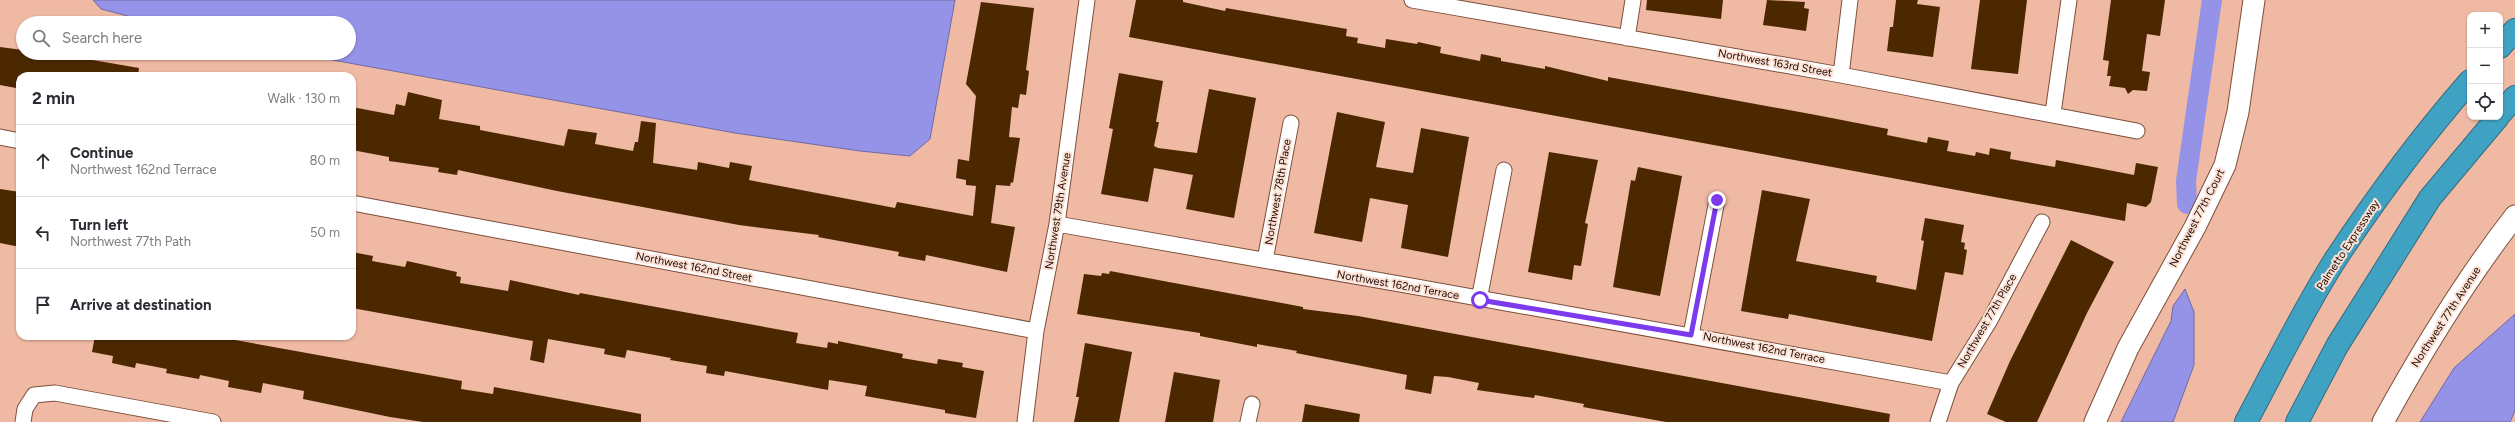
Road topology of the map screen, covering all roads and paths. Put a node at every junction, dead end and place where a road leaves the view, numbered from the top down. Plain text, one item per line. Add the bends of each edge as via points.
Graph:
1 (1087, 0) edge
2 (1412, 0) edge
3 (1633, 0) edge
4 (1850, 0) edge
5 (2069, 0) edge
6 (2254, 0) edge
7 (2515, 30) edge
8 (1627, 38) junction
9 (2503, 44) edge
10 (1841, 75) junction
11 (2467, 84) edge
12 (2515, 97) edge
13 (2503, 111) edge
14 (2053, 113) junction
15 (2495, 120) edge
16 (1291, 123) dead end
17 (2138, 131) dead end
18 (0, 137) edge
19 (16, 140) edge
20 (1504, 170) dead end
21 (1717, 200) dead end
22 (356, 204) edge
23 (2515, 216) edge
24 (2042, 222) dead end
25 (1058, 224) junction
26 (1266, 260) junction
27 (1480, 300) junction
28 (1036, 332) junction
29 (1691, 335) junction
30 (1951, 383) junction
31 (1252, 404) dead end
32 (23, 422) edge
33 (213, 422) edge
34 (1025, 422) edge
35 (1248, 422) edge
36 (1938, 422) edge
37 (2096, 422) edge
38 (2246, 422) edge
39 (2297, 422) edge
40 (2383, 422) edge

1 - 25 street, Northwest 79th Avenue
2 - 8 street, Northwest 163rd Street
3 - 8 street
4 - 10 street
5 - 14 street
6 - 37 street, Northwest 77th Court via 2238,112 2225,165 2195,227 2128,348
7 - 9 highway
8 - 10 street, Northwest 163rd Street
10 - 14 street, Northwest 163rd Street
11 - 38 highway, Palmetto Expressway via 2388,184 2335,261
12 - 13 highway
14 - 17 street, Northwest 163rd Street
15 - 39 highway via 2430,198 2337,346
16 - 26 street, Northwest 78th Place
18 - 19 street
20 - 27 street
21 - 29 street
22 - 28 street, Northwest 162nd Street
23 - 40 street, Northwest 77th Avenue via 2488,251 2426,347
24 - 30 street, Northwest 77th Place via 1990,320
25 - 26 street, Northwest 162nd Terrace
25 - 28 street, Northwest 79th Avenue
26 - 27 street, Northwest 162nd Terrace
27 - 29 street, Northwest 162nd Terrace
28 - 34 street, Northwest 79th Avenue
29 - 30 street, Northwest 162nd Terrace
30 - 36 street, Northwest 77th Place
31 - 35 street
32 - 33 street via 25,409 34,395 55,393

